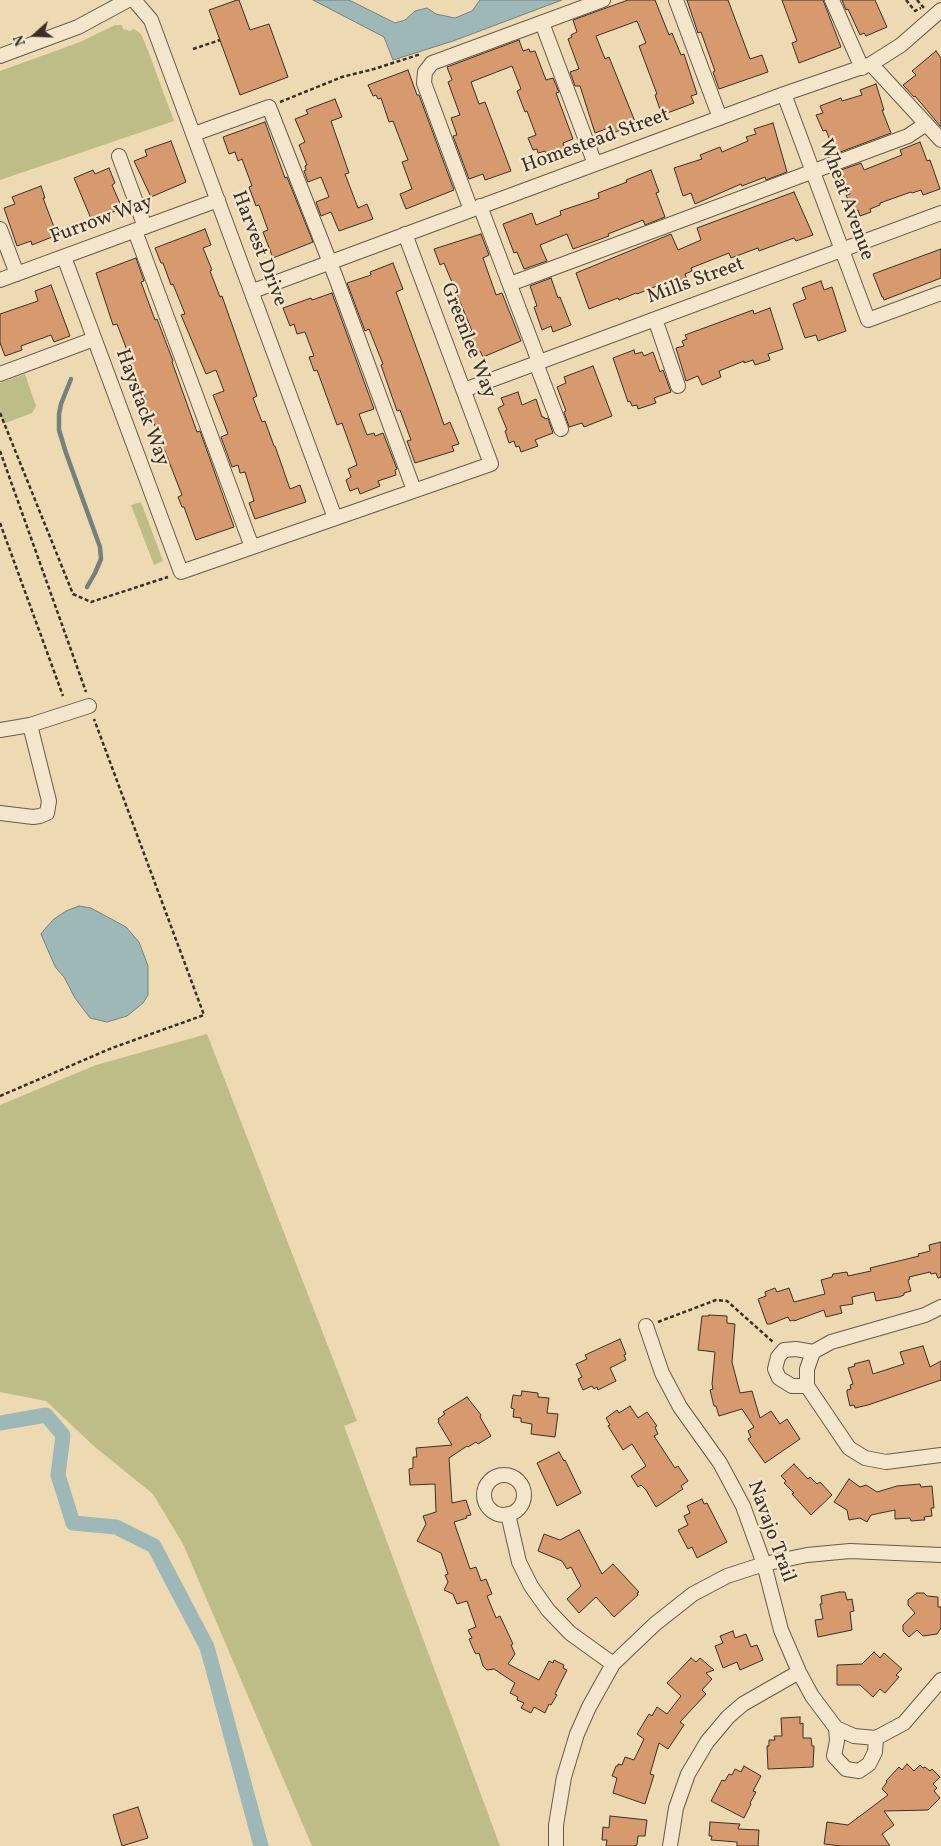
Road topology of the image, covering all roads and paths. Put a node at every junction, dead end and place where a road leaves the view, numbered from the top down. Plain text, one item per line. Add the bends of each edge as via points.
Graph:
1 (128, 0) edge
2 (134, 0) edge
3 (603, 0) edge
4 (676, 0) edge
5 (832, 0) edge
6 (906, 0) edge
7 (923, 7) dead end
8 (941, 10) edge
9 (542, 22) junction
10 (220, 40) dead end
11 (193, 49) dead end
12 (429, 52) dead end
13 (0, 56) edge
14 (866, 66) junction
15 (784, 94) junction
16 (269, 107) junction
17 (720, 118) junction
18 (926, 124) junction
19 (194, 134) junction
20 (941, 140) edge
21 (119, 156) dead end
22 (595, 164) junction
23 (813, 171) junction
24 (218, 200) junction
25 (476, 208) junction
26 (941, 213) edge
27 (0, 229) edge
28 (140, 229) junction
29 (405, 234) junction
30 (842, 250) junction
31 (64, 257) junction
32 (330, 262) junction
33 (17, 274) junction
34 (0, 280) edge
35 (510, 284) junction
36 (253, 291) junction
37 (941, 293) edge
38 (655, 319) junction
39 (94, 339) junction
40 (538, 362) junction
41 (0, 374) edge
42 (678, 386) dead end
43 (464, 390) junction
44 (0, 413) edge
45 (561, 429) dead end
46 (0, 451) edge
47 (414, 490) junction
48 (335, 518) junction
49 (0, 523) edge
50 (252, 547) junction
51 (176, 574) junction
52 (63, 696) dead end
53 (89, 706) junction
54 (30, 725) junction
55 (0, 730) edge
56 (0, 813) edge
57 (0, 1096) edge
58 (941, 1307) edge
59 (646, 1326) joint
60 (784, 1350) junction
61 (812, 1352) junction
62 (807, 1386) junction
63 (941, 1455) edge
64 (508, 1514) dead end
65 (941, 1555) edge
66 (764, 1564) junction
67 (613, 1664) junction
68 (798, 1672) junction
69 (941, 1680) edge
70 (836, 1728) junction
71 (876, 1738) junction
72 (556, 1846) edge
73 (670, 1846) edge

1 - 13 street via 78,27
2 - 19 street, Harvest Drive via 151,20
3 - 9 street
4 - 17 street
5 - 14 street
6 - 7 path via 915,11
8 - 14 street, Homestead Street via 901,45
9 - 22 street
9 - 25 street via 432,63 424,72 424,83
10 - 11 path
12 - 16 path via 342,77
14 - 15 street, Homestead Street
14 - 18 street
15 - 17 street, Homestead Street
15 - 23 street, Wheat Avenue
16 - 19 street
16 - 32 street
17 - 22 street, Homestead Street
18 - 20 street
18 - 23 street via 908,136
19 - 24 street, Harvest Drive
21 - 28 street
22 - 25 street, Homestead Street
23 - 30 street, Wheat Avenue
23 - 35 street
24 - 28 street, Furrow Way
24 - 36 street, Harvest Drive
25 - 29 street, Homestead Street
25 - 35 street
26 - 30 street, Mills Street
27 - 33 street
28 - 31 street, Furrow Way
28 - 50 street
29 - 32 street, Homestead Street
29 - 43 street, Greenlee Way
30 - 37 street, Wheat Avenue via 868,320
30 - 38 street, Mills Street
31 - 33 street, Furrow Way
31 - 39 street, Haystack Way
32 - 36 street, Homestead Street
32 - 47 street
33 - 34 street, Furrow Way
35 - 40 street
36 - 48 street, Harvest Drive
38 - 40 street, Mills Street
38 - 42 street
39 - 41 street
39 - 51 street, Haystack Way
40 - 43 street, Mills Street
40 - 45 street
43 - 47 street, Greenlee Way via 491,464
44 - 51 path via 73,594 91,602
46 - 53 path
47 - 48 street
48 - 50 street
49 - 52 path
50 - 51 street
53 - 54 street
53 - 57 path via 204,1015 112,1048
54 - 55 street
54 - 56 street via 48,801 47,812 34,817
58 - 61 street via 925,1316 831,1342
59 - 60 path via 716,1300 727,1301
59 - 66 street, Navajo Trail via 662,1373 680,1407 720,1463 743,1506
60 - 61 street
60 - 62 street via 775,1369 779,1378 792,1386
61 - 62 street via 807,1368
62 - 63 street via 849,1448 866,1458 886,1462
64 - 67 street via 519,1562 531,1586 570,1633
65 - 66 street via 850,1551
66 - 67 street via 727,1576 693,1594
66 - 68 street, Navajo Trail via 781,1630
67 - 72 street via 577,1734 564,1777
68 - 70 street, Navajo Trail
68 - 73 street via 743,1704 706,1742 688,1774 676,1808
69 - 71 street via 904,1723
70 - 71 street via 854,1736
70 - 71 street via 834,1756 846,1769 859,1771 869,1764

